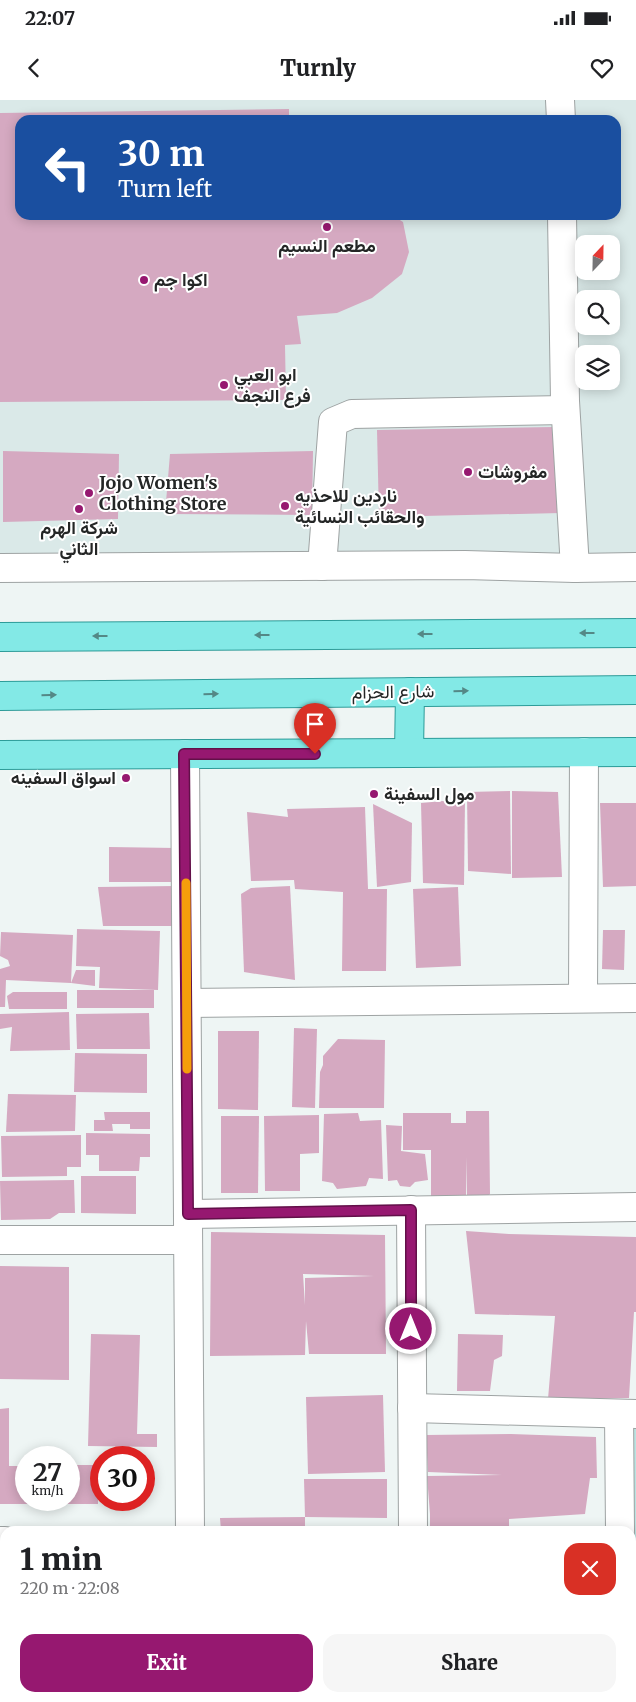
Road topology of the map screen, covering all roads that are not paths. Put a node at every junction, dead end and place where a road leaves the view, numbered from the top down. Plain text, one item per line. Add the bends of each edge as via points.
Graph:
1 (560, 100) edge
2 (561, 115) edge
3 (562, 220) edge
4 (565, 410) junction
5 (322, 566) junction
6 (636, 567) edge
7 (0, 568) edge
8 (575, 568) junction
9 (636, 633) edge
10 (0, 636) edge
11 (636, 690) edge
12 (410, 692) junction
13 (0, 696) edge
14 (584, 752) junction
15 (636, 752) edge
16 (409, 753) junction
17 (184, 754) junction
18 (0, 755) edge
19 (583, 998) junction
20 (636, 998) edge
21 (186, 1002) junction
22 (636, 1207) edge
23 (411, 1210) junction
24 (188, 1227) junction
25 (0, 1240) edge
26 (412, 1408) junction
27 (628, 1414) edge
28 (190, 1526) edge
29 (413, 1526) edge
30 (620, 1526) edge

1 - 2 street
3 - 4 street
4 - 5 street via 352,414 333,422
4 - 8 street
5 - 7 street
5 - 8 street
6 - 8 street
9 -> 10 main road
12 -> 11 main road, شارع الحزام
13 -> 12 main road, شارع الحزام
12 - 16 main road
14 - 15 main road
14 - 16 main road
14 - 19 street
16 - 17 main road
17 - 18 main road
17 - 21 street
19 - 20 street
19 - 21 street
21 - 24 street
22 - 23 street
23 - 24 street
23 - 26 street
24 - 25 street
24 - 28 street
26 - 27 street
26 - 29 street
27 - 30 street

